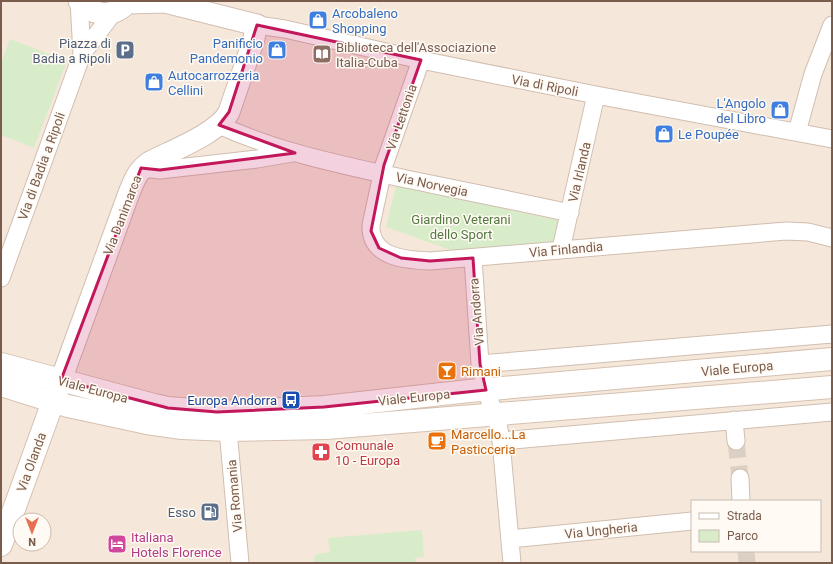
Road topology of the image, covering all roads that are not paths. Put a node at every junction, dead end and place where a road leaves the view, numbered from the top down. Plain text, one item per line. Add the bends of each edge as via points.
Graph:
1 (79, 1) edge
2 (165, 1) edge
3 (123, 5) edge
4 (257, 25) junction
5 (832, 25) edge
6 (82, 54) junction
7 (421, 60) junction
8 (596, 95) junction
9 (219, 125) junction
10 (797, 132) junction
11 (832, 139) edge
12 (294, 153) junction
13 (141, 168) junction
14 (382, 174) junction
15 (570, 213) junction
16 (832, 238) edge
17 (561, 249) junction
18 (473, 258) junction
19 (1, 278) edge
20 (832, 334) edge
21 (832, 359) edge
22 (1, 364) edge
23 (480, 364) junction
24 (61, 380) junction
25 (1, 385) edge
26 (832, 386) edge
27 (486, 390) junction
28 (53, 401) junction
29 (832, 412) edge
30 (494, 414) junction
31 (734, 420) junction
32 (228, 430) junction
33 (501, 441) junction
34 (736, 441) tunnel mouth
35 (740, 478) tunnel mouth
36 (742, 500) edge
37 (691, 521) edge
38 (510, 539) junction
39 (1, 545) edge
40 (240, 563) edge
41 (512, 563) edge

1 - 3 street via 86,8 105,14
1 - 6 street, Via di Badia a Ripoli
2 - 3 street, Via di Ripoli
2 - 4 street, Via di Ripoli
3 - 6 street, Via di Badia a Ripoli
4 - 7 street, Via di Ripoli
4 - 9 street, Via Danimarca via 229,112
5 - 10 street via 811,80
6 - 19 street, Via di Badia a Ripoli
7 - 8 street, Via di Ripoli
7 - 14 street, Via Lettonia
8 - 10 street, Via di Ripoli
8 - 15 street, Via Irlanda
9 - 12 street, Via Norvegia
9 - 13 street, Via Danimarca
10 - 11 street, Via di Ripoli
12 - 13 street, Via Norvegia via 160,170
12 - 14 street, Via Norvegia
13 - 24 street, Via Danimarca via 129,193
14 - 15 street, Via Norvegia
14 - 18 street, Via Finlandia via 370,231 380,248 392,256 411,260
15 - 17 street, Via Irlanda
16 - 17 street, Via Finlandia via 808,232 786,231
17 - 18 street, Via Finlandia
18 - 23 street, Via Andorra
20 - 23 street, Viale Europa
21 - 27 main road, Viale Europa
22 - 24 main road, Viale Europa
23 - 27 street, Via Andorra
24 - 27 main road, Viale Europa via 168,408 217,412 324,407
24 - 28 main road, Via Olanda
25 - 28 main road, Viale Europa
26 - 30 main road, Viale Europa
27 - 30 street, Via Andorra
28 - 32 main road, Viale Europa via 157,425
28 - 39 main road, Via Olanda
29 - 31 street
30 - 32 main road, Viale Europa via 308,429
30 - 33 street, Via Andorra
31 - 33 street
31 - 34 street
32 - 40 street, Via Romania
33 - 38 street, Via Andorra
35 - 36 street
37 - 38 street, Via Ungheria
38 - 41 street, Via Andorra

